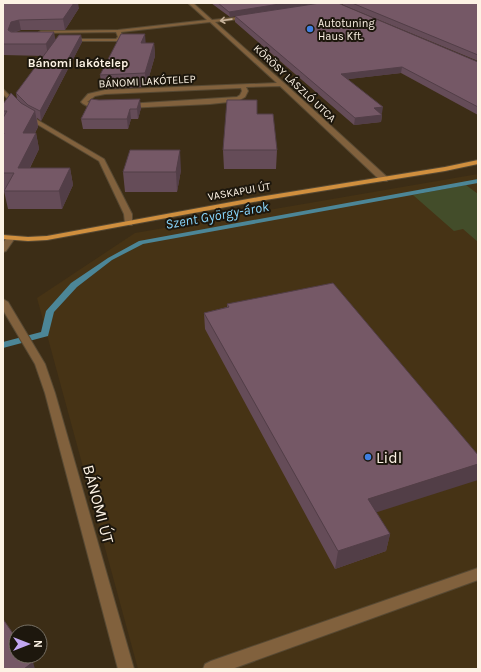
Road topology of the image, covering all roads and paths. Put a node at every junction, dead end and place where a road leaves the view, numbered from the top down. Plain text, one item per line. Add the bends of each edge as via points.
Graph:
1 (190, 3) edge
2 (251, 16) edge
3 (213, 22) junction
4 (118, 31) junction
5 (36, 32) edge
6 (63, 40) edge
7 (282, 84) junction
8 (243, 86) junction
9 (3, 91) edge
10 (105, 106) edge
11 (118, 106) edge
12 (478, 162) edge
13 (384, 179) junction
14 (129, 223) junction
15 (7, 238) edge
16 (3, 249) edge
17 (3, 302) edge
18 (478, 574) edge
19 (126, 669) edge
20 (211, 669) edge

1 - 3 street, KŐRÖSY LÁSZLÓ UTCA
2 -> 3 street
3 - 4 street
3 - 7 street, KŐRÖSY LÁSZLÓ UTCA
4 - 5 street
4 - 6 street via 121,38 117,40
7 - 8 street, BÁNOMI LAKÓTELEP
7 - 13 street, KŐRÖSY LÁSZLÓ UTCA
8 - 10 street, BÁNOMI LAKÓTELEP via 105,92 93,94 84,102 94,106
8 - 11 street, BÁNOMI LAKÓTELEP via 245,91 238,99
9 - 14 street via 28,116 102,160 128,214
12 - 13 main road, VASKAPUI ÚT
13 - 14 main road, VASKAPUI ÚT
14 - 15 main road, VASKAPUI ÚT via 48,238
15 - 16 street
17 - 19 street, BÁNOMI ÚT via 40,364 50,393
18 - 20 street

